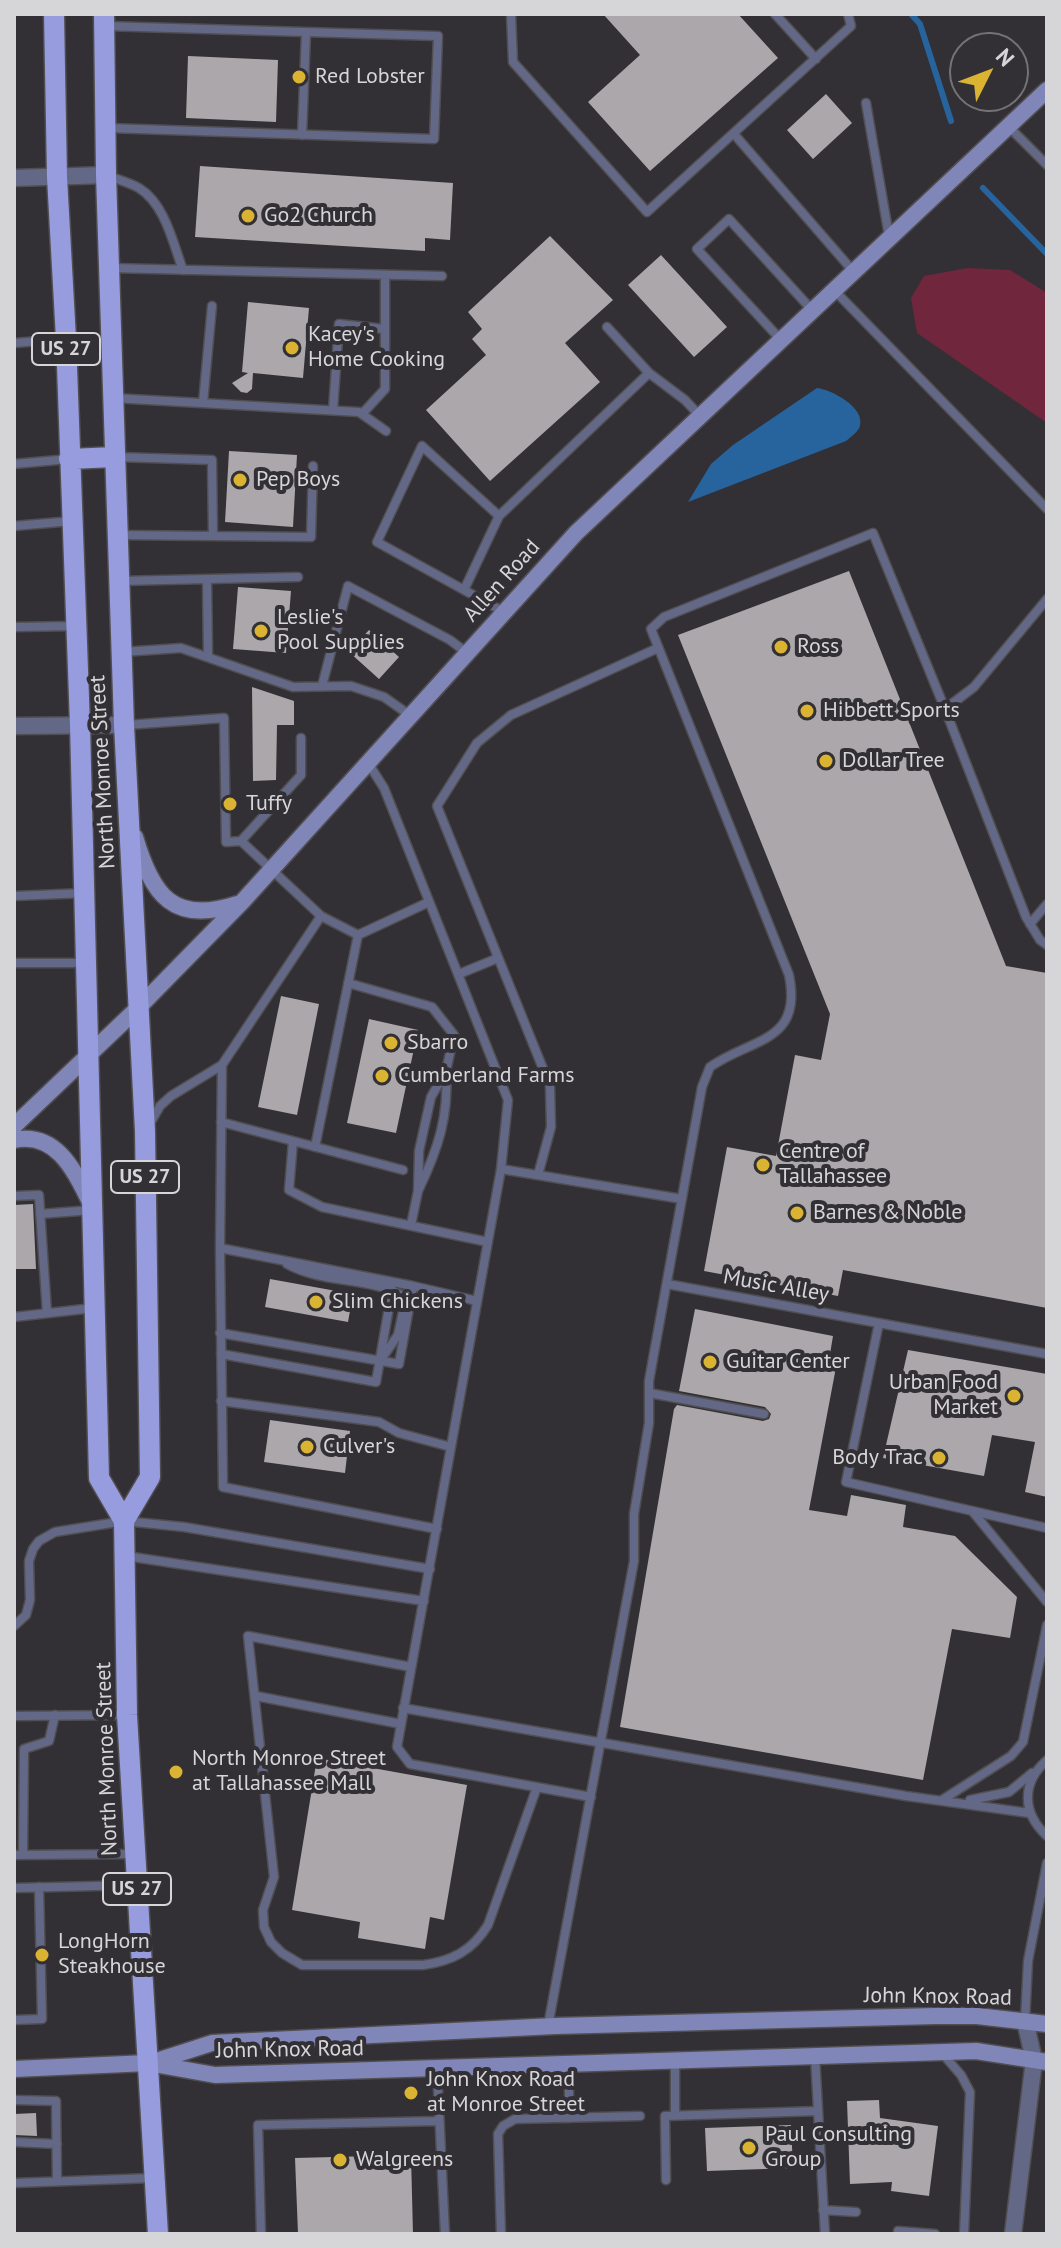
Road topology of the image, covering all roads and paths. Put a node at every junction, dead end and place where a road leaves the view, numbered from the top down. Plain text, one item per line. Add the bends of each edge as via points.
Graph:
1 (54, 14) edge
2 (511, 14) edge
3 (775, 14) edge
4 (848, 14) edge
5 (104, 20) edge
6 (306, 33) junction
7 (816, 59) junction
8 (1047, 90) edge
9 (866, 103) dead end
10 (1009, 126) junction
11 (105, 128) junction
12 (734, 134) junction
13 (302, 135) junction
14 (1047, 165) edge
15 (106, 175) junction
16 (57, 177) junction
17 (14, 178) edge
18 (890, 238) junction
19 (109, 268) junction
20 (183, 270) junction
21 (853, 271) junction
22 (385, 275) junction
23 (442, 276) dead end
24 (834, 290) junction
25 (212, 306) dead end
26 (812, 310) junction
27 (607, 327) dead end
28 (385, 329) junction
29 (66, 339) junction
30 (781, 340) junction
31 (14, 343) edge
32 (649, 373) junction
33 (113, 398) junction
34 (203, 403) junction
35 (333, 410) junction
36 (362, 414) junction
37 (700, 416) junction
38 (386, 431) dead end
39 (115, 457) junction
40 (69, 459) junction
41 (14, 464) edge
42 (313, 466) dead end
43 (1047, 509) edge
44 (499, 516) junction
45 (72, 521) junction
46 (14, 526) edge
47 (117, 535) junction
48 (213, 536) junction
49 (298, 577) dead end
50 (207, 579) junction
51 (119, 581) junction
52 (464, 590) junction
53 (1047, 599) edge
54 (504, 612) junction
55 (76, 626) junction
56 (14, 627) edge
57 (658, 648) junction
58 (121, 652) junction
59 (467, 653) junction
60 (208, 655) junction
61 (322, 686) junction
62 (945, 709) junction
63 (411, 716) junction
64 (80, 725) junction
65 (124, 725) junction
66 (14, 726) edge
67 (301, 738) dead end
68 (368, 763) junction
69 (131, 825) junction
70 (241, 841) junction
71 (272, 869) junction
72 (85, 893) junction
73 (14, 896) edge
74 (242, 902) junction
75 (429, 902) junction
76 (1047, 904) edge
77 (321, 916) junction
78 (1030, 924) junction
79 (358, 935) junction
80 (1047, 945) edge
81 (498, 958) junction
82 (14, 963) edge
83 (87, 963) junction
84 (459, 974) junction
85 (348, 983) junction
86 (139, 1007) junction
87 (90, 1055) junction
88 (222, 1065) junction
89 (446, 1071) junction
90 (221, 1122) junction
91 (14, 1126) edge
92 (145, 1131) junction
93 (14, 1140) edge
94 (293, 1141) junction
95 (315, 1147) junction
96 (501, 1169) junction
97 (403, 1170) dead end
98 (538, 1175) junction
99 (418, 1191) junction
100 (14, 1196) edge
101 (682, 1199) junction
102 (92, 1208) junction
103 (40, 1214) junction
104 (411, 1225) junction
105 (488, 1242) junction
106 (220, 1248) junction
107 (280, 1260) junction
108 (667, 1284) junction
109 (413, 1286) junction
110 (392, 1290) junction
111 (477, 1301) junction
112 (94, 1308) junction
113 (47, 1313) junction
114 (14, 1317) edge
115 (879, 1323) junction
116 (220, 1333) junction
117 (221, 1354) junction
118 (1047, 1354) edge
119 (380, 1361) junction
120 (649, 1393) junction
121 (221, 1401) junction
122 (764, 1414) dead end
123 (451, 1447) junction
124 (972, 1511) junction
125 (124, 1521) junction
126 (1047, 1528) edge
127 (437, 1529) junction
128 (125, 1555) junction
129 (430, 1569) junction
130 (424, 1601) junction
131 (1047, 1602) edge
132 (1047, 1625) edge
133 (14, 1626) edge
134 (411, 1667) junction
135 (256, 1696) junction
136 (403, 1708) junction
137 (55, 1715) junction
138 (127, 1715) junction
139 (14, 1716) edge
140 (401, 1724) junction
141 (601, 1741) junction
142 (1047, 1760) edge
143 (1038, 1768) junction
144 (537, 1787) junction
145 (591, 1797) junction
146 (941, 1800) junction
147 (961, 1802) junction
148 (1029, 1813) junction
149 (1045, 1834) edge
150 (1047, 1847) edge
151 (134, 1854) junction
152 (19, 1855) edge
153 (1047, 1863) edge
154 (137, 1885) junction
155 (39, 1887) junction
156 (14, 1888) edge
157 (14, 2020) edge
158 (1025, 2021) junction
159 (548, 2026) junction
160 (1047, 2026) edge
161 (941, 2052) junction
162 (815, 2055) junction
163 (675, 2059) junction
164 (1040, 2061) edge
165 (569, 2062) junction
166 (148, 2063) junction
167 (437, 2067) junction
168 (14, 2069) edge
169 (14, 2100) edge
170 (818, 2111) junction
171 (675, 2115) junction
172 (640, 2116) dead end
173 (569, 2118) junction
174 (439, 2121) junction
175 (14, 2142) edge
176 (57, 2144) junction
177 (155, 2178) junction
178 (666, 2180) dead end
179 (57, 2181) junction
180 (14, 2183) edge
181 (823, 2210) junction
182 (856, 2212) dead end
183 (898, 2231) dead end
184 (158, 2234) edge
185 (261, 2234) edge
186 (445, 2234) edge
187 (501, 2234) edge
188 (825, 2234) edge
189 (935, 2234) edge
190 (964, 2234) edge
191 (1013, 2234) edge

1 - 16 main road, North Monroe Street / US 27
2 - 12 lane via 513,62 647,212
3 - 7 lane
4 - 7 lane via 851,26
5 - 6 lane
5 - 11 main road, North Monroe Street / US 27
6 - 13 lane
6 - 13 lane via 438,36 437,66 434,139
7 - 12 lane
8 - 10 street, Allen Road
9 - 18 lane
10 - 14 lane
10 - 18 street, Allen Road
11 - 13 lane
11 - 15 main road, North Monroe Street / US 27
12 - 21 lane
15 - 16 street
15 - 19 main road, North Monroe Street / US 27
15 - 20 lane via 138,187 153,200
16 - 17 street
16 - 29 main road, North Monroe Street / US 27
18 - 21 street, Allen Road
19 - 20 lane
19 - 33 main road, North Monroe Street / US 27
20 - 22 lane
21 - 24 street, Allen Road
22 - 23 lane
22 - 28 lane
24 - 26 street, Allen Road
24 - 43 lane
25 - 34 lane
26 - 30 street, Allen Road
26 - 30 lane via 729,219 697,249
27 - 32 lane
28 - 35 lane via 339,324
28 - 36 lane via 385,389
29 - 31 lane
29 - 40 main road, North Monroe Street / US 27
30 - 37 street, Allen Road
32 - 37 lane
32 - 44 lane
33 - 34 lane
33 - 39 main road, North Monroe Street / US 27
34 - 35 lane
35 - 36 lane
36 - 38 lane
37 - 54 street, Allen Road via 576,533
39 - 40 main road
39 - 47 main road, North Monroe Street / US 27
39 - 48 lane via 212,460
40 - 41 lane
40 - 45 main road, North Monroe Street / US 27
42 - 48 lane via 311,537
44 - 52 lane
44 - 52 lane via 422,446 377,542
45 - 46 lane
45 - 55 main road, North Monroe Street / US 27
47 - 48 lane
47 - 51 main road, North Monroe Street / US 27
49 - 50 lane
50 - 51 lane
50 - 60 lane
51 - 58 main road, North Monroe Street / US 27
52 - 54 lane
53 - 62 lane via 974,687
54 - 59 street, Allen Road
55 - 56 lane
55 - 64 main road, North Monroe Street / US 27
57 - 62 lane via 651,629 664,617 873,533
57 - 81 lane via 511,715 477,743 437,806
57 - 101 lane via 792,989 783,1026 710,1067 705,1076
58 - 60 lane via 181,648
58 - 65 main road, North Monroe Street / US 27
59 - 61 lane via 348,586
59 - 63 street, Allen Road
60 - 61 lane via 293,687
61 - 63 lane via 362,689
62 - 78 lane
63 - 68 street, Allen Road
64 - 65 street
64 - 66 street
64 - 72 main road, North Monroe Street / US 27
65 - 69 main road, North Monroe Street / US 27
65 - 70 lane via 224,718 226,842
67 - 70 lane via 301,775
68 - 71 street, Allen Road
68 - 75 lane via 384,788
69 - 74 street via 150,877 172,903 197,912
69 - 86 main road, North Monroe Street / US 27
70 - 71 lane
71 - 74 street, Allen Road
71 - 77 lane
72 - 73 lane
72 - 83 main road, North Monroe Street / US 27
74 - 86 street, Allen Road
75 - 79 lane
75 - 84 lane
76 - 78 lane
77 - 79 lane
77 - 88 lane
78 - 80 lane
79 - 85 lane
81 - 84 lane
81 - 98 lane via 550,1086 551,1127
82 - 83 lane
83 - 87 main road, North Monroe Street / US 27
84 - 96 lane via 508,1100
85 - 89 lane via 432,1007 454,1035
85 - 95 lane
86 - 87 street, Allen Road
86 - 92 main road, North Monroe Street / US 27
87 - 91 street, Allen Road
87 - 102 main road, North Monroe Street / US 27
88 - 90 lane
88 - 92 lane via 171,1096
89 - 99 lane via 431,1097 419,1151
89 - 99 lane via 448,1101 436,1155
90 - 94 lane
90 - 106 lane
92 - 125 main road, North Monroe Street / US 27 via 150,1477
93 - 102 street via 35,1139 57,1149 75,1171
94 - 95 lane
94 - 104 lane via 289,1190 322,1207
95 - 97 lane
96 - 98 lane
96 - 105 lane
98 - 101 lane
99 - 104 lane
100 - 103 lane via 39,1195
101 - 108 lane
102 - 103 lane
102 - 112 main road, North Monroe Street / US 27
103 - 113 lane
104 - 105 lane
105 - 111 lane
106 - 107 lane
106 - 116 lane
107 - 109 lane
107 - 110 lane via 307,1275
108 - 115 lane, Music Alley
108 - 120 lane
109 - 111 lane
109 - 119 lane via 399,1364
110 - 119 lane
110 - 119 lane via 406,1298 398,1335
111 - 123 lane
112 - 113 lane
112 - 125 main road, North Monroe Street / US 27 via 99,1478
113 - 114 lane
115 - 118 lane, Music Alley
115 - 124 lane via 846,1482
116 - 117 lane
116 - 119 lane
117 - 119 lane via 376,1382
117 - 121 lane
120 - 122 lane
120 - 141 lane via 634,1514 634,1561
121 - 123 lane via 379,1422
121 - 127 lane via 223,1487
123 - 127 lane
124 - 126 lane
124 - 131 lane
125 - 128 main road, North Monroe Street / US 27
125 - 129 lane
125 - 133 lane via 55,1532 39,1541 29,1561 26,1615
127 - 129 lane
128 - 130 lane
128 - 138 main road, North Monroe Street / US 27
129 - 130 lane
130 - 134 lane
132 - 146 lane via 1023,1742 1011,1756
134 - 135 lane via 248,1636
134 - 136 lane
135 - 140 lane
135 - 144 lane via 274,1877 263,1910 264,1927 282,1953 302,1965 423,1965 461,1955 488,1925
136 - 140 lane
136 - 141 lane
137 - 138 lane
137 - 139 lane
137 - 152 lane via 49,1741 24,1749
138 - 151 main road, North Monroe Street / US 27
140 - 144 lane via 397,1747 410,1764
141 - 145 lane
141 - 146 lane
142 - 143 lane
143 - 147 lane via 1009,1792
143 - 148 lane via 1030,1782
144 - 145 lane
145 - 159 lane
146 - 147 lane
147 - 148 lane
148 - 149 lane
149 - 150 lane
151 - 152 lane
151 - 154 main road, North Monroe Street / US 27
153 - 158 lane via 1028,1961
154 - 155 lane
154 - 166 main road, North Monroe Street / US 27
155 - 156 lane
155 - 157 lane via 42,2019
158 - 159 street, John Knox Road via 935,2016
158 - 160 street, John Knox Road
158 - 164 street
159 - 166 street, John Knox Road via 212,2043
160 - 164 street
161 - 162 street, John Knox Road
161 - 164 street, John Knox Road via 976,2051
161 - 190 lane via 970,2092
162 - 163 street, John Knox Road
162 - 170 lane
163 - 165 street, John Knox Road
163 - 171 lane
164 - 191 street
165 - 167 street, John Knox Road
165 - 173 lane
166 - 167 street, John Knox Road via 215,2075
166 - 168 street
166 - 177 main road, North Monroe Street / US 27
167 - 174 lane
169 - 176 lane via 56,2101
170 - 171 lane
170 - 181 lane
171 - 178 lane via 665,2116
172 - 173 lane
173 - 187 lane via 515,2119 498,2134
174 - 185 lane via 258,2125
174 - 186 lane
175 - 176 lane
176 - 179 lane
177 - 179 lane
177 - 184 main road, North Monroe Street / US 27
179 - 180 lane
181 - 182 lane
181 - 188 lane
183 - 189 lane

